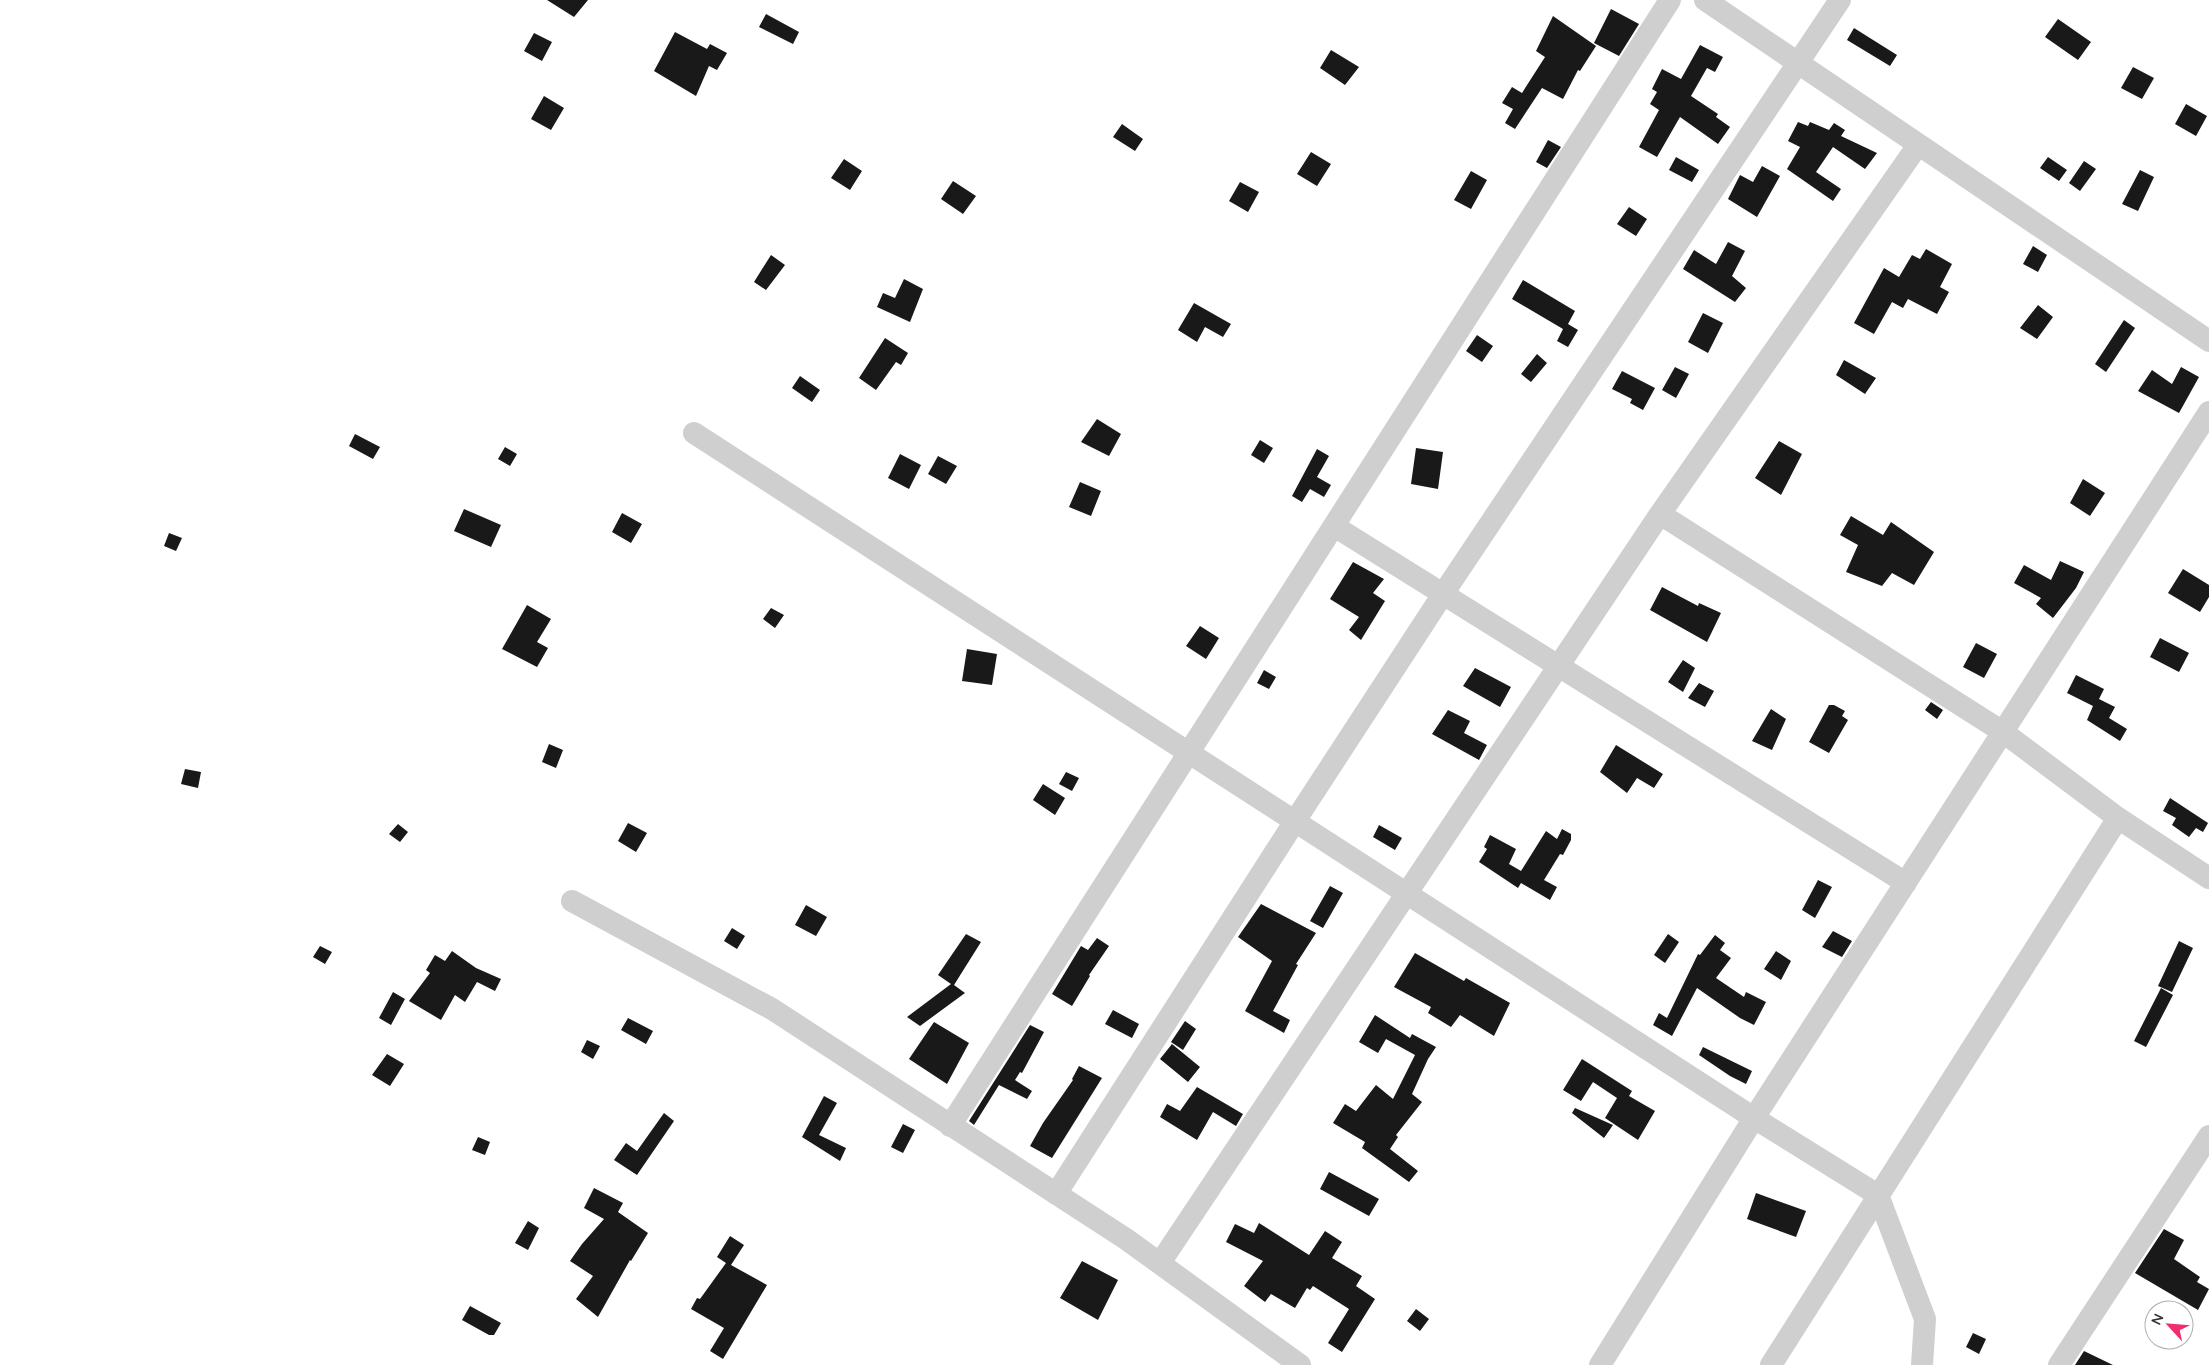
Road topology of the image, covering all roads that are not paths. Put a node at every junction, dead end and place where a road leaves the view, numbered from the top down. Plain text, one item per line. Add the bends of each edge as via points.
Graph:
1 (1670, 0) edge
2 (1705, 0) edge
3 (1840, 0) edge
4 (1798, 63) junction
5 (1918, 145) junction
6 (2209, 341) edge
7 (2209, 412) edge
8 (694, 433) dead end
9 (1660, 514) junction
10 (1334, 526) junction
11 (1444, 594) junction
12 (1558, 666) junction
13 (2003, 732) junction
14 (1189, 753) junction
15 (2118, 818) junction
16 (1295, 821) junction
17 (2209, 878) edge
18 (1906, 883) junction
19 (1407, 894) junction
20 (572, 901) dead end
21 (1754, 1118) junction
22 (950, 1126) junction
23 (2209, 1136) edge
24 (1056, 1194) junction
25 (1878, 1195) junction
26 (1160, 1263) junction
27 (1300, 1365) edge
28 (1600, 1365) edge
29 (1771, 1365) edge
30 (1922, 1365) edge
31 (2059, 1365) edge

1 - 10 street
2 - 4 street
3 - 4 street
4 - 5 street
4 - 11 street
5 - 6 street
5 - 9 street
7 - 13 street
8 - 14 street
9 - 12 street
9 - 13 street
10 - 11 street
10 - 14 street
11 - 12 street
11 - 16 street
12 - 18 street
12 - 19 street
13 - 15 street
13 - 18 street
14 - 16 street
14 - 22 street
15 - 17 street
15 - 25 street
16 - 19 street
16 - 24 street
18 - 21 street
19 - 21 street
19 - 26 street
20 - 22 street via 772,1009
21 - 25 street
21 - 28 street
22 - 24 street
23 - 31 street
24 - 26 street
25 - 29 street
25 - 30 street via 1925,1319
26 - 27 street

